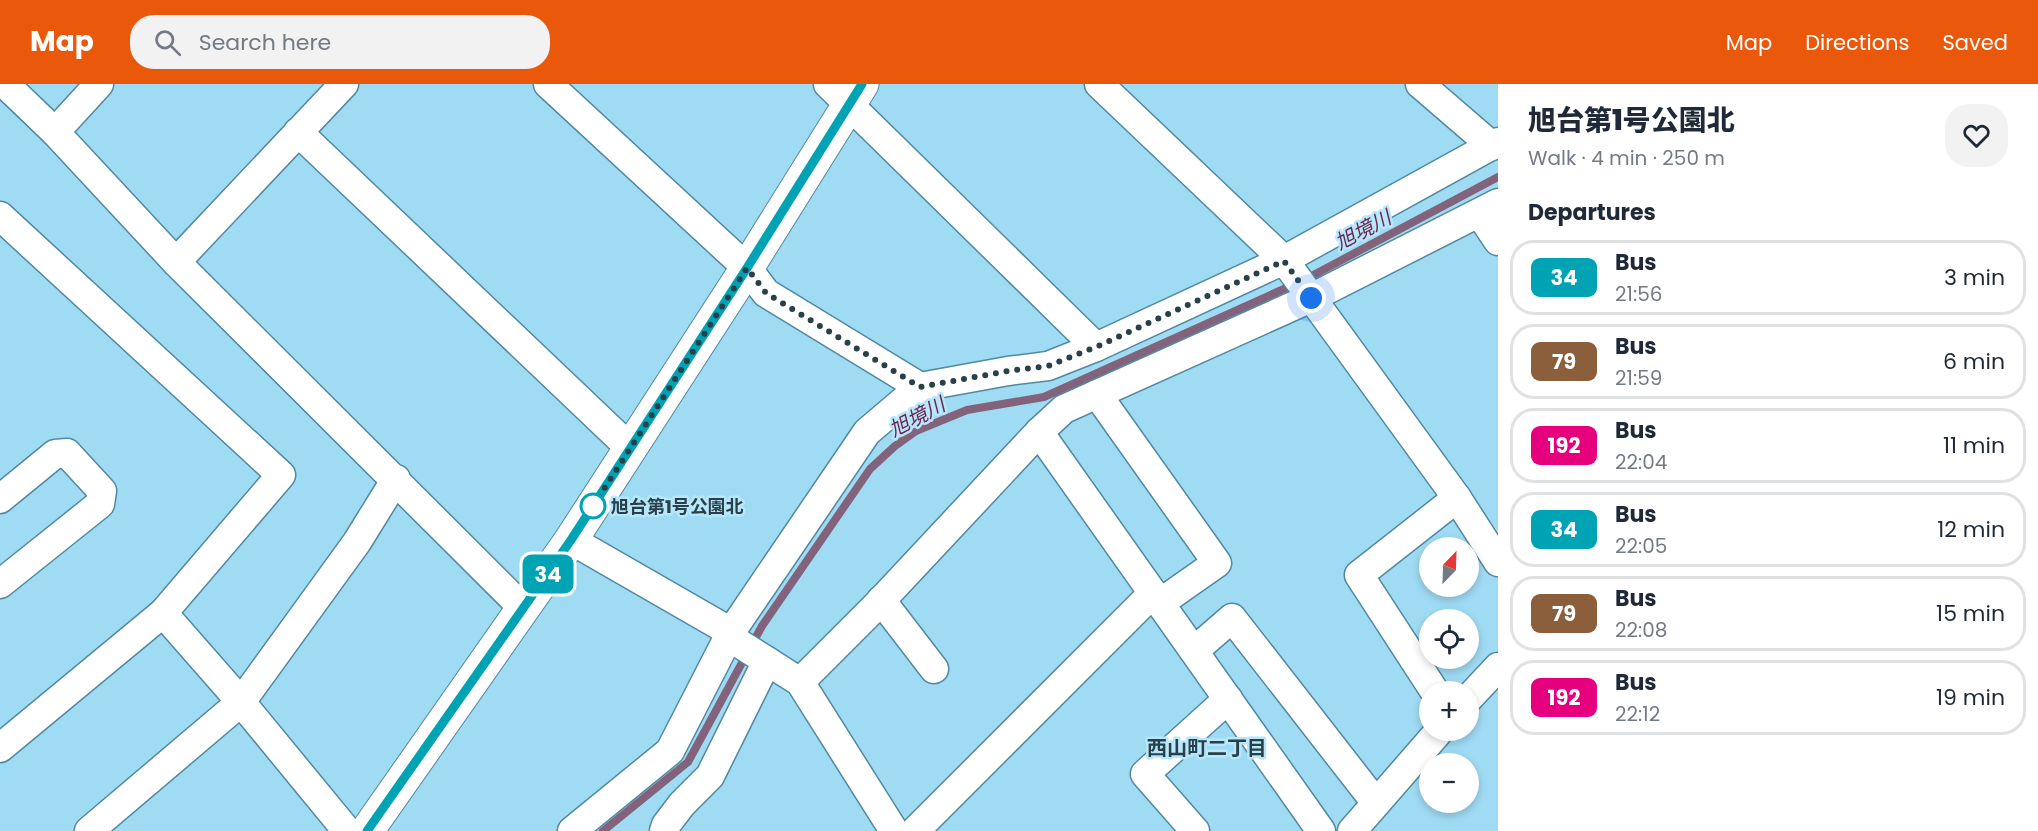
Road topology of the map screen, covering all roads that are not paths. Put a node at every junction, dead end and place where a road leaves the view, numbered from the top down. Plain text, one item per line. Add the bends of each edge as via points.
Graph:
1 (5, 84) edge
2 (99, 84) edge
3 (344, 84) edge
4 (548, 84) edge
5 (1099, 84) edge
6 (1420, 84) edge
7 (847, 91) edge
8 (55, 132) junction
9 (298, 132) junction
10 (1495, 144) edge
11 (1489, 208) edge
12 (0, 216) edge
13 (1498, 241) edge
14 (176, 262) junction
15 (747, 268) junction
16 (1298, 280) junction
17 (1096, 347) junction
18 (920, 387) junction
19 (1097, 394) junction
20 (1039, 432) junction
21 (630, 448) junction
22 (396, 479) junction
23 (1457, 498) junction
24 (0, 499) edge
25 (571, 540) junction
26 (1498, 562) edge
27 (0, 584) edge
28 (1157, 598) junction
29 (881, 600) junction
30 (524, 609) junction
31 (163, 613) junction
32 (744, 645) junction
33 (1194, 651) junction
34 (1498, 667) edge
35 (934, 669) dead end
36 (1428, 681) edge
37 (800, 682) junction
38 (1479, 687) edge
39 (1228, 699) junction
40 (241, 702) junction
41 (1430, 741) edge
42 (0, 748) edge
43 (1376, 803) junction
44 (89, 831) edge
45 (347, 831) edge
46 (367, 831) edge
47 (572, 831) edge
48 (664, 831) edge
49 (894, 831) edge
50 (915, 831) edge
51 (1195, 831) edge
52 (1321, 831) edge
53 (1352, 831) edge

1 - 8 street
2 - 8 street
3 - 9 street
4 - 15 street
5 - 16 street
6 - 10 street
7 - 15 street
7 - 17 street
8 - 14 street
9 - 14 street
9 - 21 street
10 - 16 street
11 - 13 street
11 - 16 street
12 - 31 street via 281,475
14 - 22 street
15 - 18 street via 766,293
15 - 21 street
16 - 17 street
16 - 19 street
16 - 23 street
17 - 18 street via 1048,366
18 - 32 street via 867,432
19 - 20 street via 1064,409
19 - 28 street via 1217,563
20 - 28 street
20 - 29 street
21 - 25 street
22 - 30 street
22 - 40 street via 357,542
23 - 26 street
23 - 36 street via 1359,575
24 - 27 street via 55,454 67,453 102,491 100,504
25 - 30 street
25 - 32 street
28 - 33 street
28 - 50 street
29 - 35 street
29 - 37 street
30 - 46 street
31 - 40 street
31 - 42 street
32 - 37 street
32 - 47 street via 670,751
32 - 48 street via 710,776 682,804
33 - 39 street
33 - 43 street via 1232,618
34 - 38 street
37 - 49 street
39 - 51 street via 1145,774
39 - 52 street
40 - 44 street
40 - 45 street
41 - 43 street
43 - 53 street

